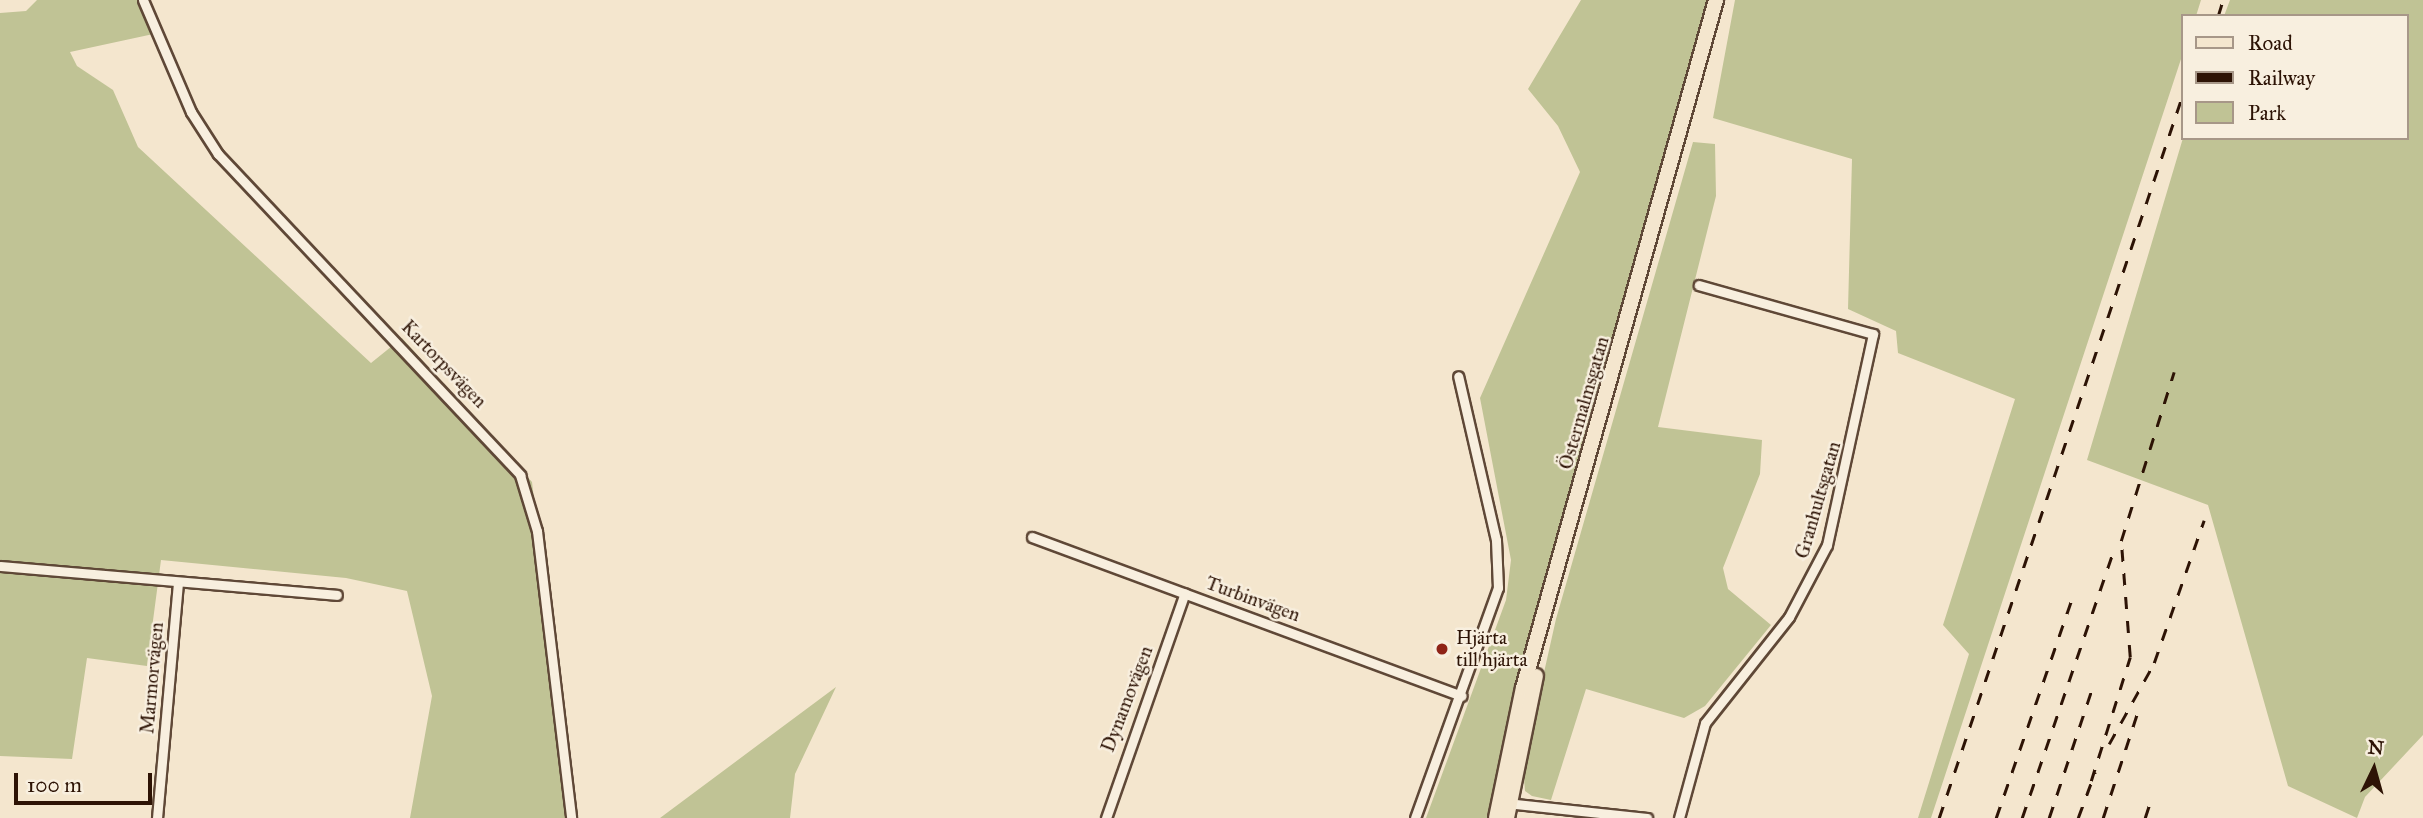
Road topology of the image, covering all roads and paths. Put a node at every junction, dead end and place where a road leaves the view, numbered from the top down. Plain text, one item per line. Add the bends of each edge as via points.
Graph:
1 (143, 0) edge
2 (1716, 0) edge
3 (1725, 0) edge
4 (1699, 285) dead end
5 (1458, 376) dead end
6 (1032, 537) dead end
7 (0, 566) edge
8 (178, 583) junction
9 (1185, 593) junction
10 (337, 596) dead end
11 (1461, 696) junction
12 (1505, 808) edge
13 (157, 818) edge
14 (570, 818) edge
15 (1106, 818) edge
16 (1415, 818) edge
17 (1496, 818) edge
18 (1647, 818) edge
19 (1679, 818) edge

1 - 14 street, Kartorpsvägen via 191,112 218,154 520,475 537,531
2 - 12 main road, Östermalmsgatan via 1523,688
3 - 12 main road, Östermalmsgatan via 1537,672
4 - 19 street, Granhultsgatan via 1873,334 1827,545 1789,617 1705,723
5 - 11 street via 1499,572 1491,615
6 - 9 street, Turbinvägen
7 - 8 street
8 - 10 street
8 - 13 street, Marmorvägen
9 - 11 street, Turbinvägen
9 - 15 street, Dynamovägen
11 - 16 street
12 - 17 main road, Östermalmsgatan
12 - 18 street

